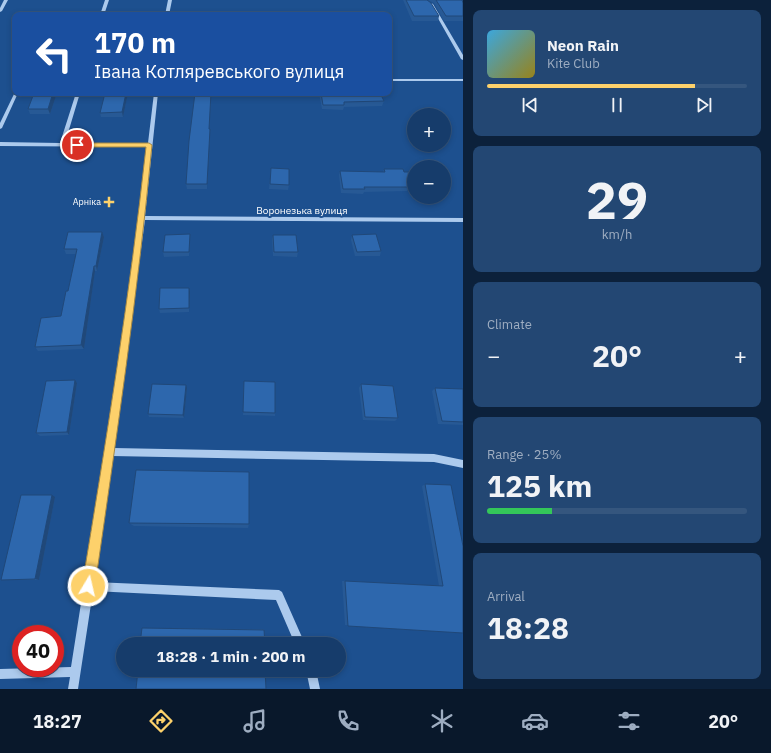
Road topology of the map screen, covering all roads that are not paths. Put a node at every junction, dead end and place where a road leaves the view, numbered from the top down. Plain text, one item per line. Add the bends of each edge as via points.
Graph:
1 (6, 0) edge
2 (107, 0) edge
3 (170, 0) edge
4 (422, 0) edge
5 (0, 11) edge
6 (103, 12) edge
7 (168, 12) edge
8 (463, 59) edge
9 (392, 80) edge
10 (463, 80) edge
11 (15, 96) edge
12 (77, 96) edge
13 (156, 96) edge
14 (0, 128) edge
15 (0, 144) edge
16 (62, 144) junction
17 (149, 145) junction
18 (142, 218) junction
19 (463, 220) edge
20 (110, 452) junction
21 (463, 464) edge
22 (88, 586) junction
23 (297, 637) edge
24 (75, 672) junction
25 (0, 674) edge
26 (312, 677) edge
27 (73, 689) edge
28 (315, 689) edge

1 - 5 street
2 - 6 street
3 - 7 street
4 - 8 street via 432,5
9 - 10 street
11 - 14 street
12 - 16 street
13 - 17 street
15 - 16 street
16 - 17 street
17 - 18 street
18 - 19 street, Воронезька вулиця
18 - 20 street
20 - 21 street via 434,458
20 - 22 street
22 - 23 street via 278,595
22 - 24 street
24 - 25 street
24 - 27 street
26 - 28 street

